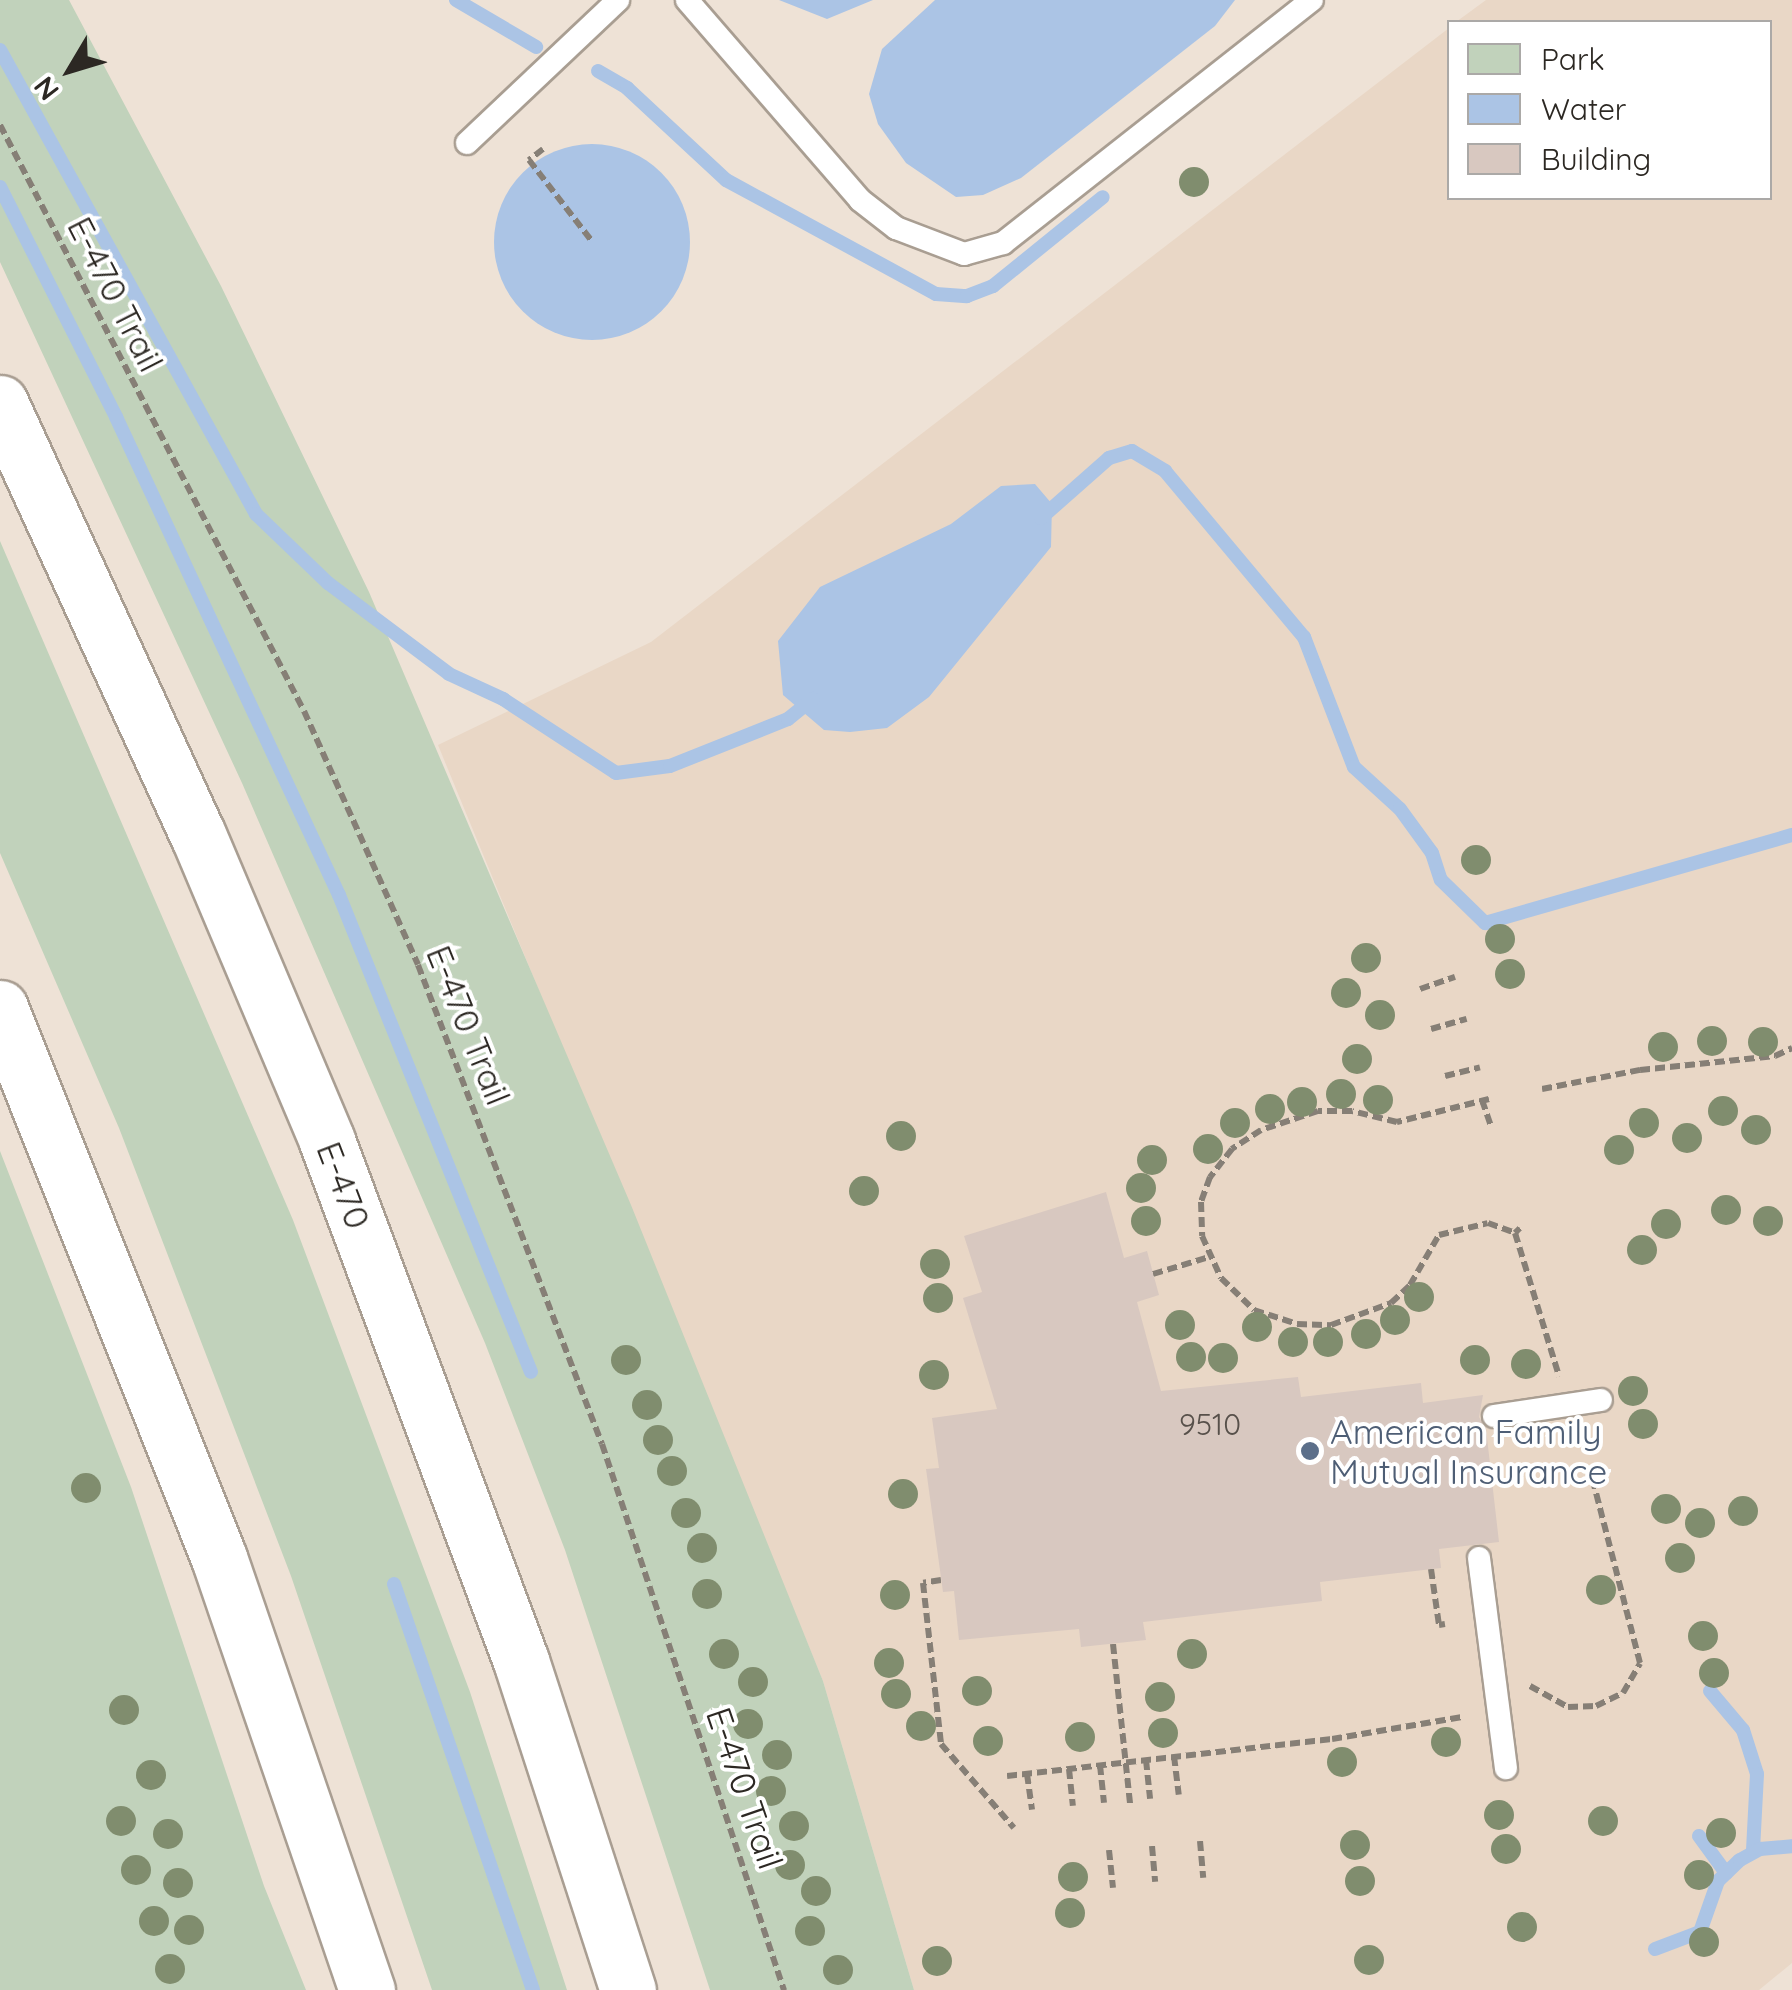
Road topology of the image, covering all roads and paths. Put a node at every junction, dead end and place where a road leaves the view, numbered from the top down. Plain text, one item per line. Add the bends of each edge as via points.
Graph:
1 (618, 0) edge
2 (688, 0) edge
3 (1312, 0) edge
4 (0, 125) edge
5 (468, 142) dead end
6 (543, 149) dead end
7 (591, 240) dead end
8 (0, 403) edge
9 (1455, 978) dead end
10 (1420, 989) dead end
11 (0, 1008) edge
12 (1467, 1019) dead end
13 (1431, 1029) dead end
14 (1792, 1048) edge
15 (1480, 1067) dead end
16 (1445, 1076) dead end
17 (1542, 1088) dead end
18 (1491, 1126) dead end
19 (1209, 1257) junction
20 (1152, 1274) dead end
21 (1562, 1383) dead end
22 (1600, 1400) dead end
23 (1494, 1416) dead end
24 (1594, 1485) dead end
25 (1479, 1558) dead end
26 (1431, 1569) dead end
27 (941, 1580) dead end
28 (1445, 1624) dead end
29 (1113, 1644) dead end
30 (1525, 1689) dead end
31 (1462, 1717) dead end
32 (1174, 1756) junction
33 (1146, 1760) junction
34 (1125, 1762) junction
35 (1100, 1765) junction
36 (1506, 1768) dead end
37 (1069, 1769) junction
38 (1027, 1774) junction
39 (1007, 1776) dead end
40 (1179, 1796) dead end
41 (1150, 1799) dead end
42 (1104, 1803) dead end
43 (1130, 1804) dead end
44 (1073, 1806) dead end
45 (1032, 1810) dead end
46 (1014, 1828) dead end
47 (1200, 1841) dead end
48 (1152, 1846) dead end
49 (1109, 1850) dead end
50 (1203, 1878) dead end
51 (1155, 1882) dead end
52 (1114, 1888) dead end
53 (367, 1990) edge
54 (628, 1990) edge
55 (784, 1990) edge

1 - 5 lane
2 - 3 lane via 860,200 896,228 964,254 1004,243
4 - 55 path, E-470 Trail via 304,710 418,964 590,1408
6 - 7 path via 529,160
8 - 54 highway, E-470 via 176,783 327,1141 514,1643
9 - 10 path
11 - 53 highway via 219,1558
12 - 13 path
14 - 17 path via 1775,1056
15 - 16 path
18 - 19 path via 1486,1100 1397,1122 1318,1111 1252,1135 1224,1156 1205,1189 1200,1224
19 - 20 path
19 - 21 path via 1235,1294 1264,1316 1330,1325 1391,1303 1410,1285 1439,1235 1488,1223 1518,1230
22 - 23 lane
24 - 30 path via 1640,1662 1622,1693 1596,1706 1568,1707
25 - 36 lane
26 - 28 path via 1439,1625
27 - 46 path via 924,1582 941,1744
29 - 34 path
31 - 32 path
32 - 33 path
32 - 40 path
33 - 34 path
33 - 41 path
34 - 35 path
34 - 43 path
35 - 37 path
35 - 42 path
37 - 38 path
37 - 44 path
38 - 39 path
38 - 45 path
47 - 50 path
48 - 51 path
49 - 52 path

